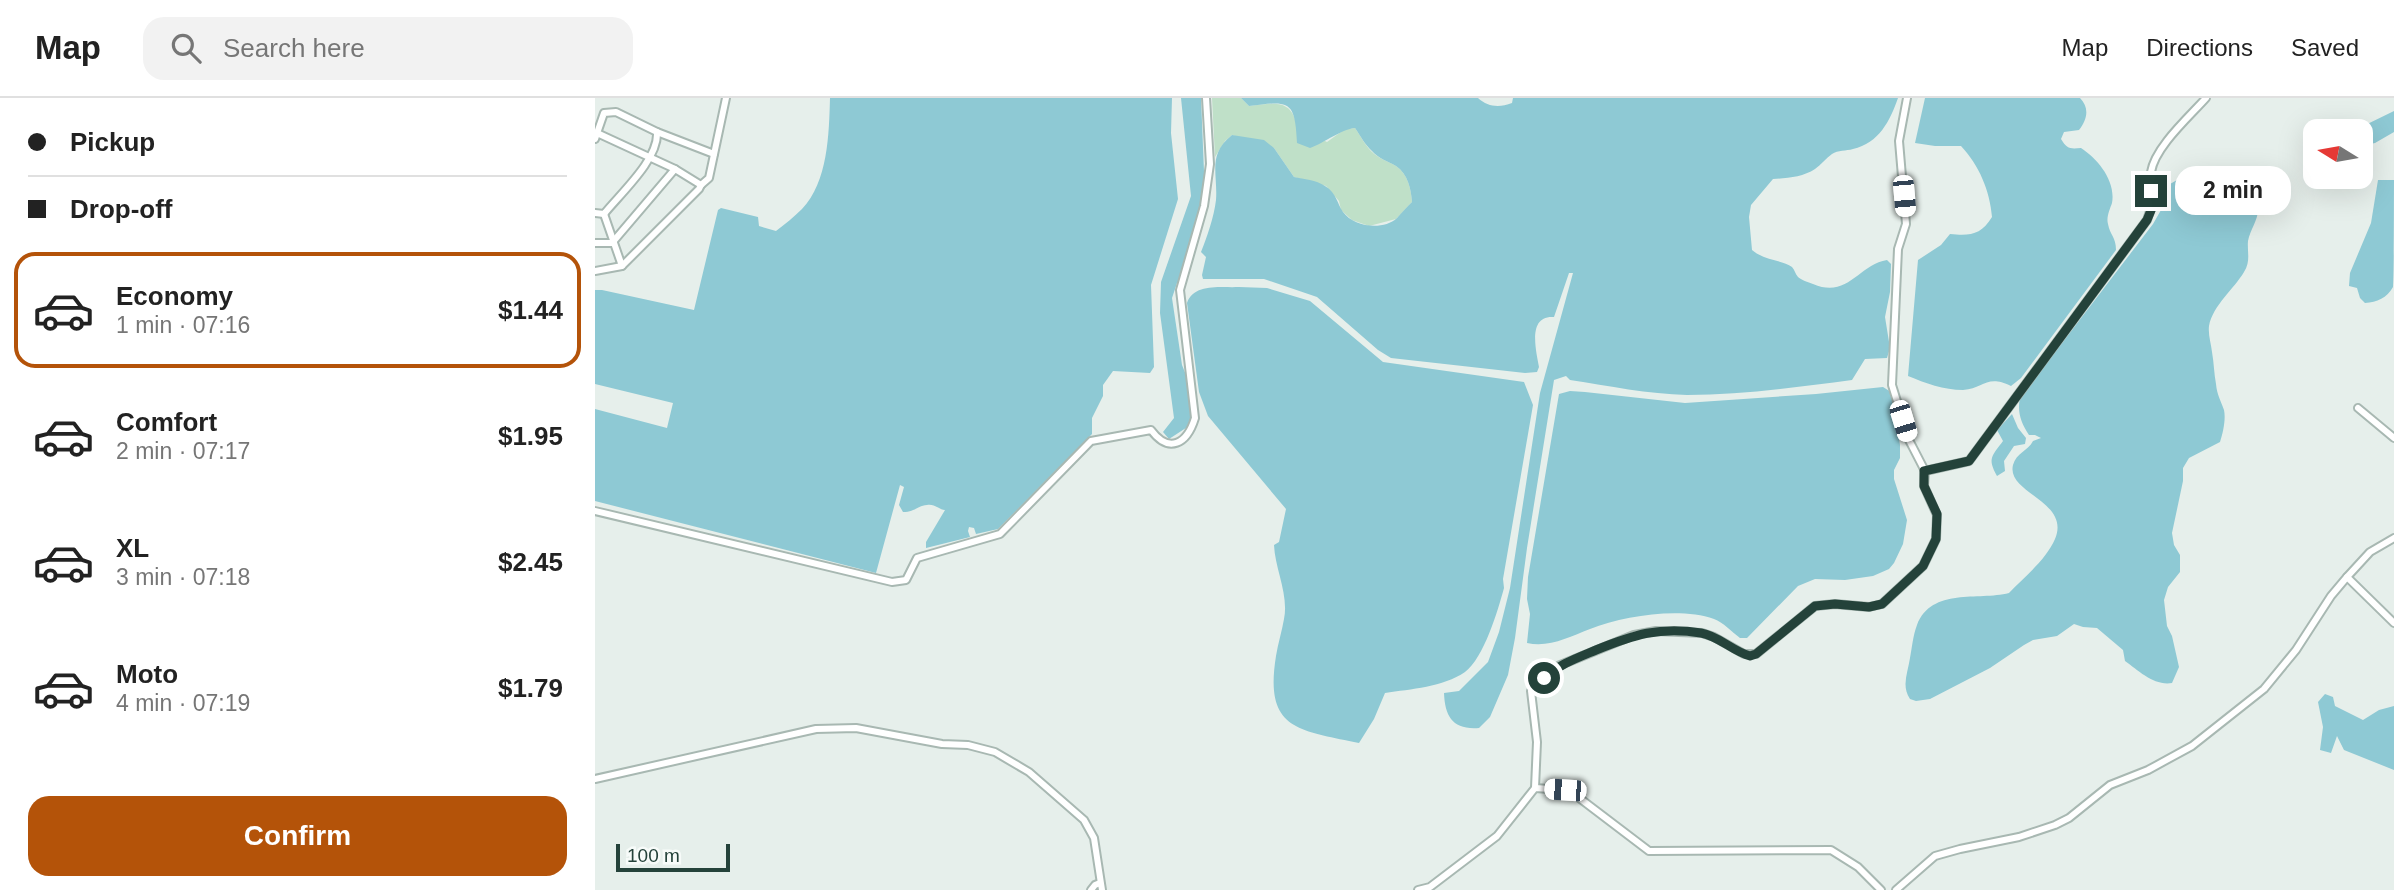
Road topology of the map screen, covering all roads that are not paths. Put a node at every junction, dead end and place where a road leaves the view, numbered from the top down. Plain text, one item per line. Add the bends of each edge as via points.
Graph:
1 (726, 98) edge
2 (1206, 98) edge
3 (1907, 98) edge
4 (2206, 98) edge
5 (657, 132) junction
6 (596, 136) edge
7 (714, 154) junction
8 (650, 159) junction
9 (675, 169) junction
10 (701, 185) junction
11 (595, 213) edge
12 (604, 214) junction
13 (595, 243) edge
14 (613, 243) junction
15 (622, 266) junction
16 (595, 271) edge
17 (2358, 408) dead end
18 (2394, 438) edge
19 (1924, 471) junction
20 (595, 511) edge
21 (2394, 538) edge
22 (2347, 577) junction
23 (2394, 623) edge
24 (595, 779) edge
25 (1535, 788) junction
26 (1101, 887) edge
27 (1091, 890) edge
28 (1418, 890) edge
29 (1881, 890) edge
30 (1896, 890) edge

1 - 7 street
2 - 20 street via 1210,164 1204,206 1181,290 1195,418 1180,442 1160,442 1151,430 1091,441 1000,534 917,558 906,580 892,582
3 - 19 street via 1899,141 1906,224 1898,249 1892,385
4 - 19 street via 2155,156 2147,220 1969,461
5 - 6 street via 616,112 604,113
5 - 7 street
5 - 8 street
6 - 8 street
7 - 10 street via 709,178
8 - 9 street
8 - 12 street
9 - 10 street
9 - 14 street
10 - 15 street
11 - 12 street
12 - 14 street
13 - 14 street
14 - 15 street
15 - 16 street
17 - 18 street
19 - 25 street via 1924,486 1937,514 1936,539 1923,566 1882,604 1815,606 1756,654 1744,654 1702,633 1656,631 1634,635 1558,666 1531,691 1537,742
21 - 22 street via 2370,552
22 - 23 street
22 - 30 street via 2264,688 2192,746 2110,785 2055,825 1935,856
24 - 26 street via 816,729 856,728 968,745 995,752 1029,772 1084,820 1094,838
25 - 28 street via 1497,836 1430,887
25 - 29 street via 1565,790 1578,797 1649,851 1832,850
26 - 27 street via 1095,885

